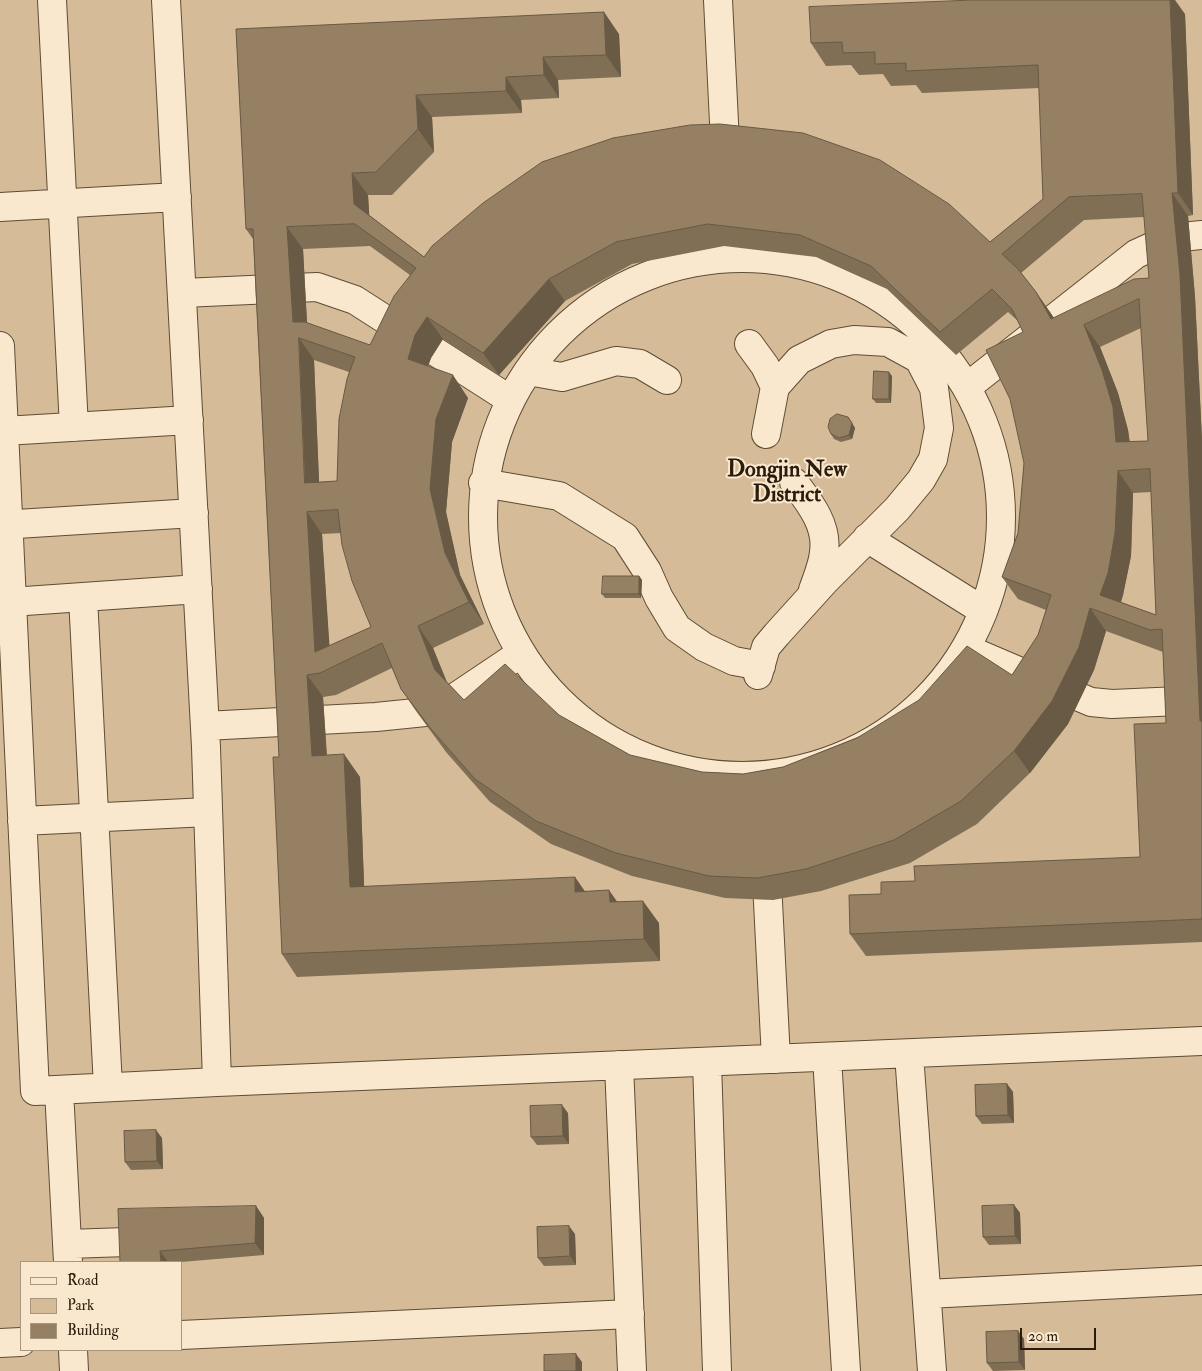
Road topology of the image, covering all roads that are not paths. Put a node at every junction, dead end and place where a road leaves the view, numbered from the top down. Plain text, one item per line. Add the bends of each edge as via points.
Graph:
1 (52, 0) edge
2 (166, 0) edge
3 (718, 0) edge
4 (728, 188) edge
5 (178, 197) junction
6 (62, 203) junction
7 (0, 207) edge
8 (1202, 235) edge
9 (183, 293) junction
10 (749, 344) dead end
11 (0, 346) edge
12 (528, 371) junction
13 (667, 380) dead end
14 (775, 387) junction
15 (967, 387) junction
16 (509, 399) junction
17 (189, 420) junction
18 (74, 427) junction
19 (4, 431) junction
20 (766, 434) dead end
21 (794, 482) dead end
22 (483, 483) junction
23 (194, 513) junction
24 (4, 525) edge
25 (868, 538) junction
26 (198, 588) junction
27 (812, 596) junction
28 (83, 597) junction
29 (12, 602) junction
30 (982, 610) junction
31 (967, 649) junction
32 (520, 654) junction
33 (1202, 700) edge
34 (204, 726) junction
35 (208, 812) junction
36 (95, 817) junction
37 (22, 821) junction
38 (764, 836) edge
39 (1202, 1041) edge
40 (909, 1054) junction
41 (827, 1057) junction
42 (776, 1059) junction
43 (707, 1062) junction
44 (619, 1065) junction
45 (217, 1082) junction
46 (108, 1087) junction
47 (58, 1090) junction
48 (127, 1242) edge
49 (68, 1253) edge
50 (1202, 1280) edge
51 (927, 1294) junction
52 (630, 1314) junction
53 (182, 1335) edge
54 (20, 1342) edge
55 (0, 1343) edge
56 (73, 1351) edge
57 (74, 1371) edge
58 (632, 1371) edge
59 (717, 1371) edge
60 (846, 1371) edge
61 (932, 1371) edge

1 - 6 street
2 - 5 street
3 - 4 street
5 - 6 street
5 - 9 street
6 - 7 street
6 - 18 street
8 - 15 street via 1171,238 1136,254
9 - 16 street via 317,287 355,300
9 - 17 street
10 - 14 street
11 - 19 street
12 - 13 street via 562,377 616,361 640,364
12 - 15 street via 548,343 600,298 663,270 730,248 801,264 867,290 924,332
12 - 16 street
14 - 20 street
14 - 25 street via 799,360 831,344 854,340 888,342 919,359 934,388 939,428 932,459 897,509
15 - 30 street via 1011,488 997,571
16 - 22 street
17 - 18 street
17 - 23 street
18 - 19 street
19 - 24 street
21 - 27 street via 821,524 824,551
22 - 27 street via 559,496 625,537 677,628 704,647 759,670 766,648
22 - 32 street via 486,572
23 - 24 street
23 - 26 street
24 - 29 street
25 - 27 street
25 - 30 street
26 - 28 street
26 - 34 street
28 - 29 street
28 - 36 street
29 - 37 street
30 - 31 street
31 - 32 street via 914,713 843,757 762,787 690,772 623,749 565,708
31 - 33 street via 1091,702
32 - 34 street via 435,711
34 - 35 street
35 - 36 street
35 - 45 street
36 - 37 street
36 - 46 street
37 - 47 street via 36,1091
38 - 42 street
39 - 40 street
40 - 41 street
40 - 51 street
41 - 42 street
41 - 60 street
42 - 43 street
43 - 44 street
43 - 59 street
44 - 45 street
44 - 52 street
45 - 46 street
46 - 47 street
47 - 49 street
48 - 49 street
50 - 51 street
51 - 61 street
52 - 53 street
52 - 58 street
54 - 55 street
56 - 57 street

